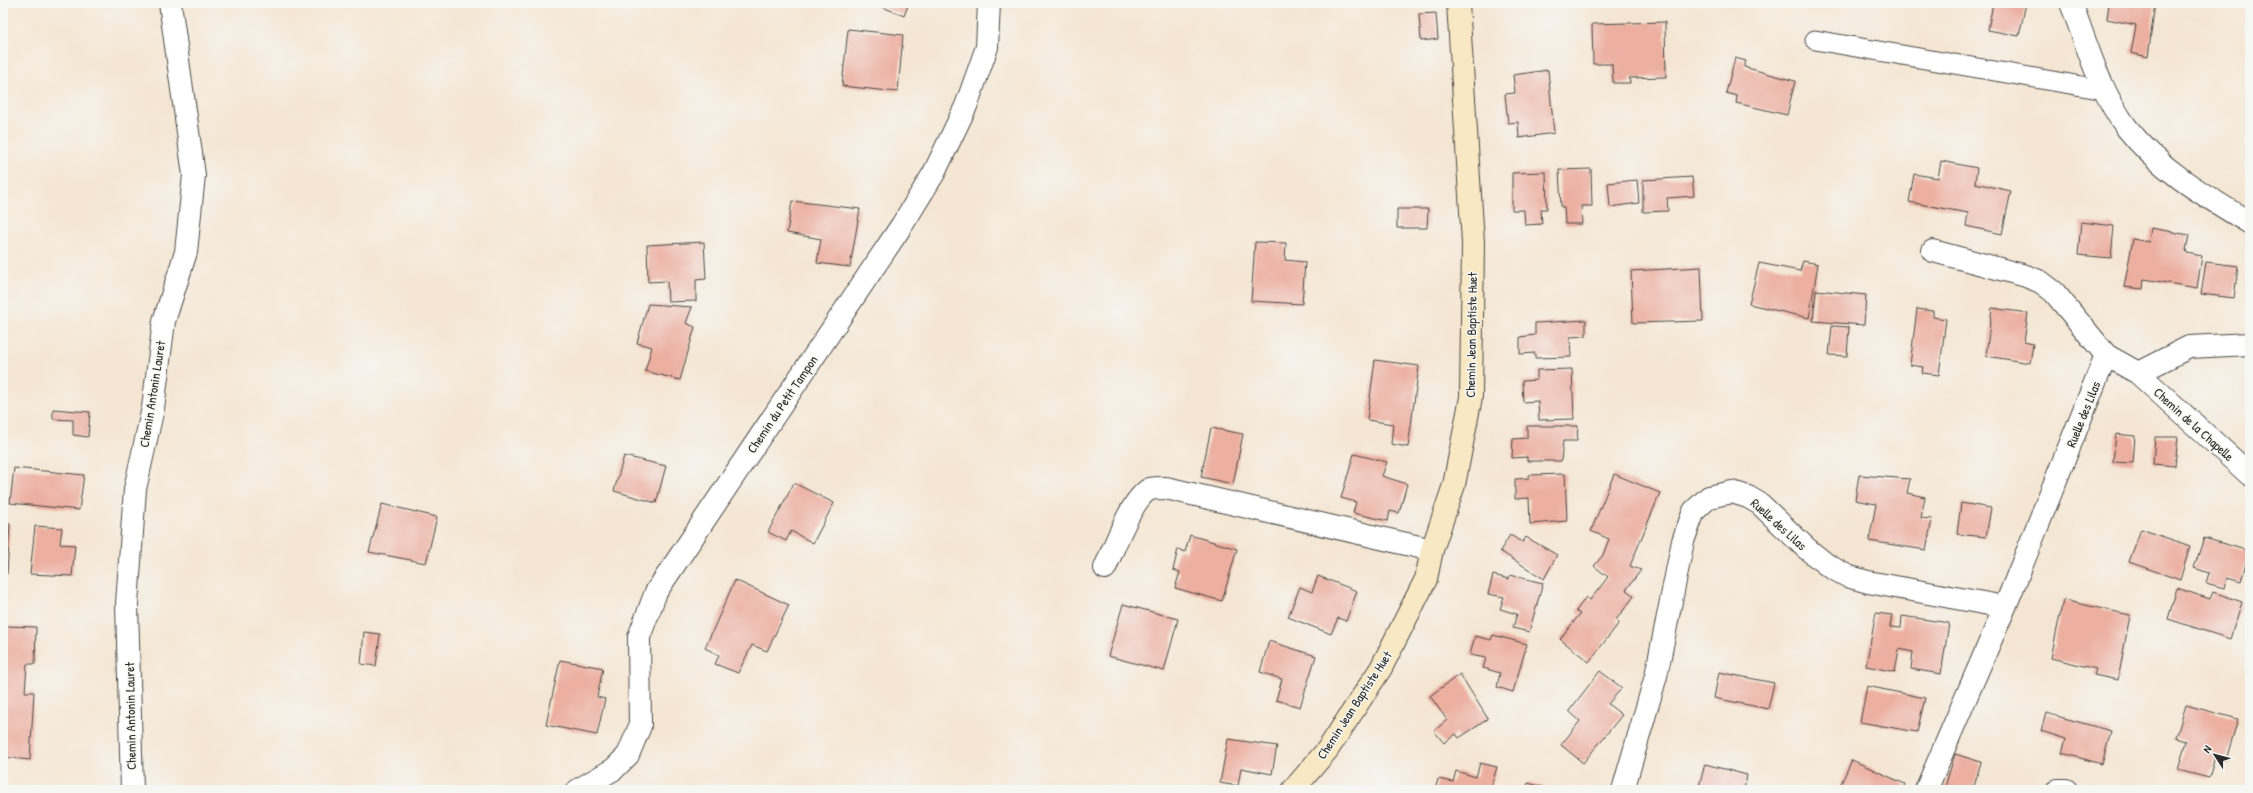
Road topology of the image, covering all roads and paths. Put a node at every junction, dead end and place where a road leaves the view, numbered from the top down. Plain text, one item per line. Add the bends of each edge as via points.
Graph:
1 (170, 3) edge
2 (989, 3) edge
3 (1458, 3) edge
4 (2071, 3) edge
5 (1815, 40) dead end
6 (2105, 90) junction
7 (2250, 223) edge
8 (1933, 251) dead end
9 (2250, 344) edge
10 (2106, 354) junction
11 (2138, 373) junction
12 (2250, 475) edge
13 (1432, 550) junction
14 (1106, 568) dead end
15 (2005, 607) junction
16 (132, 790) edge
17 (578, 790) edge
18 (1293, 790) edge
19 (1623, 790) edge
20 (1926, 790) edge
21 (2058, 790) edge
22 (2066, 790) edge

1 - 16 street, Chemin Antonin Lauret via 194,175 186,252 164,321 153,408 135,489 127,604
2 - 17 street, Chemin du Petit Tampon via 987,47 966,106 934,174 656,592 639,637 640,726 628,755 614,769
3 - 13 street, Chemin Jean Baptiste Huet via 1473,243 1471,397 1454,485
4 - 6 street
5 - 6 lane
6 - 7 street via 2127,128 2156,160 2191,187
8 - 10 street, Chemin de la Chapelle via 2041,282 2054,292
9 - 11 street via 2189,347
10 - 11 street, Chemin de la Chapelle
10 - 15 street, Ruelle des Lilas
11 - 12 street, Chemin de la Chapelle
13 - 14 street via 1166,488 1150,489 1136,502 1118,536
13 - 18 street, Chemin Jean Baptiste Huet via 1426,579 1381,668 1328,749
15 - 19 street, Ruelle des Lilas via 1847,576 1827,565 1748,496 1732,492 1709,497 1694,511 1683,541 1656,676
15 - 20 street, Ruelle des Lilas
21 - 22 street

